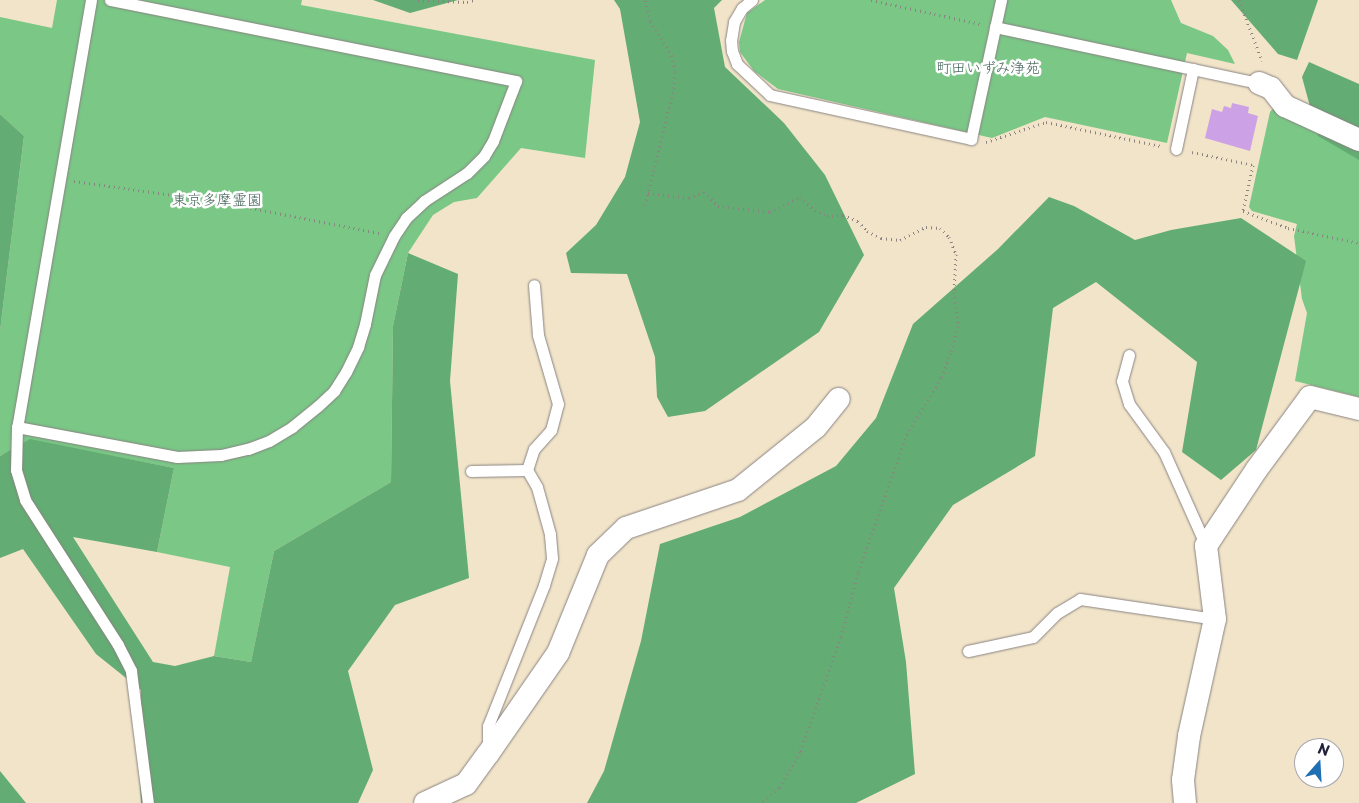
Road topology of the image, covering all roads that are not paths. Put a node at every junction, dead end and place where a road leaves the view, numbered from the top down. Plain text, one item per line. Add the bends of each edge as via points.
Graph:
1 (91, 0) edge
2 (110, 0) edge
3 (752, 0) edge
4 (1001, 0) edge
5 (995, 27) junction
6 (1193, 69) junction
7 (1265, 86) joint
8 (1359, 140) edge
9 (1176, 149) road end
10 (534, 285) dead end
11 (1128, 356) dead end
12 (839, 399) dead end
13 (1359, 410) edge
14 (17, 427) junction
15 (526, 470) junction
16 (471, 472) dead end
17 (1206, 546) junction
18 (1215, 619) junction
19 (968, 652) dead end
20 (488, 754) junction
21 (148, 803) edge
22 (425, 803) edge
23 (1185, 803) edge

1 - 14 lane
2 - 14 lane via 516,82 484,156 467,172 424,201 406,218 394,236 375,275 362,332 346,372 334,391 292,427 248,449 221,455 177,456
3 - 5 lane via 742,8 734,22 732,51 737,64 770,95 971,139
4 - 5 lane
5 - 6 lane
6 - 7 lane
6 - 9 lane
7 - 8 street via 1285,106
10 - 15 lane via 538,335 558,404 551,430 534,449
11 - 17 lane via 1122,382 1129,404 1164,452
12 - 20 street via 816,427 738,490 626,528 598,555 558,653
13 - 17 street via 1310,397
14 - 21 lane via 16,470 25,500 118,645 131,671
15 - 16 lane
15 - 20 lane via 537,487 550,534 552,558 488,726
17 - 18 street
18 - 19 lane via 1080,599 1057,613 1034,637
18 - 23 street via 1189,736 1182,780
20 - 22 street via 466,784

